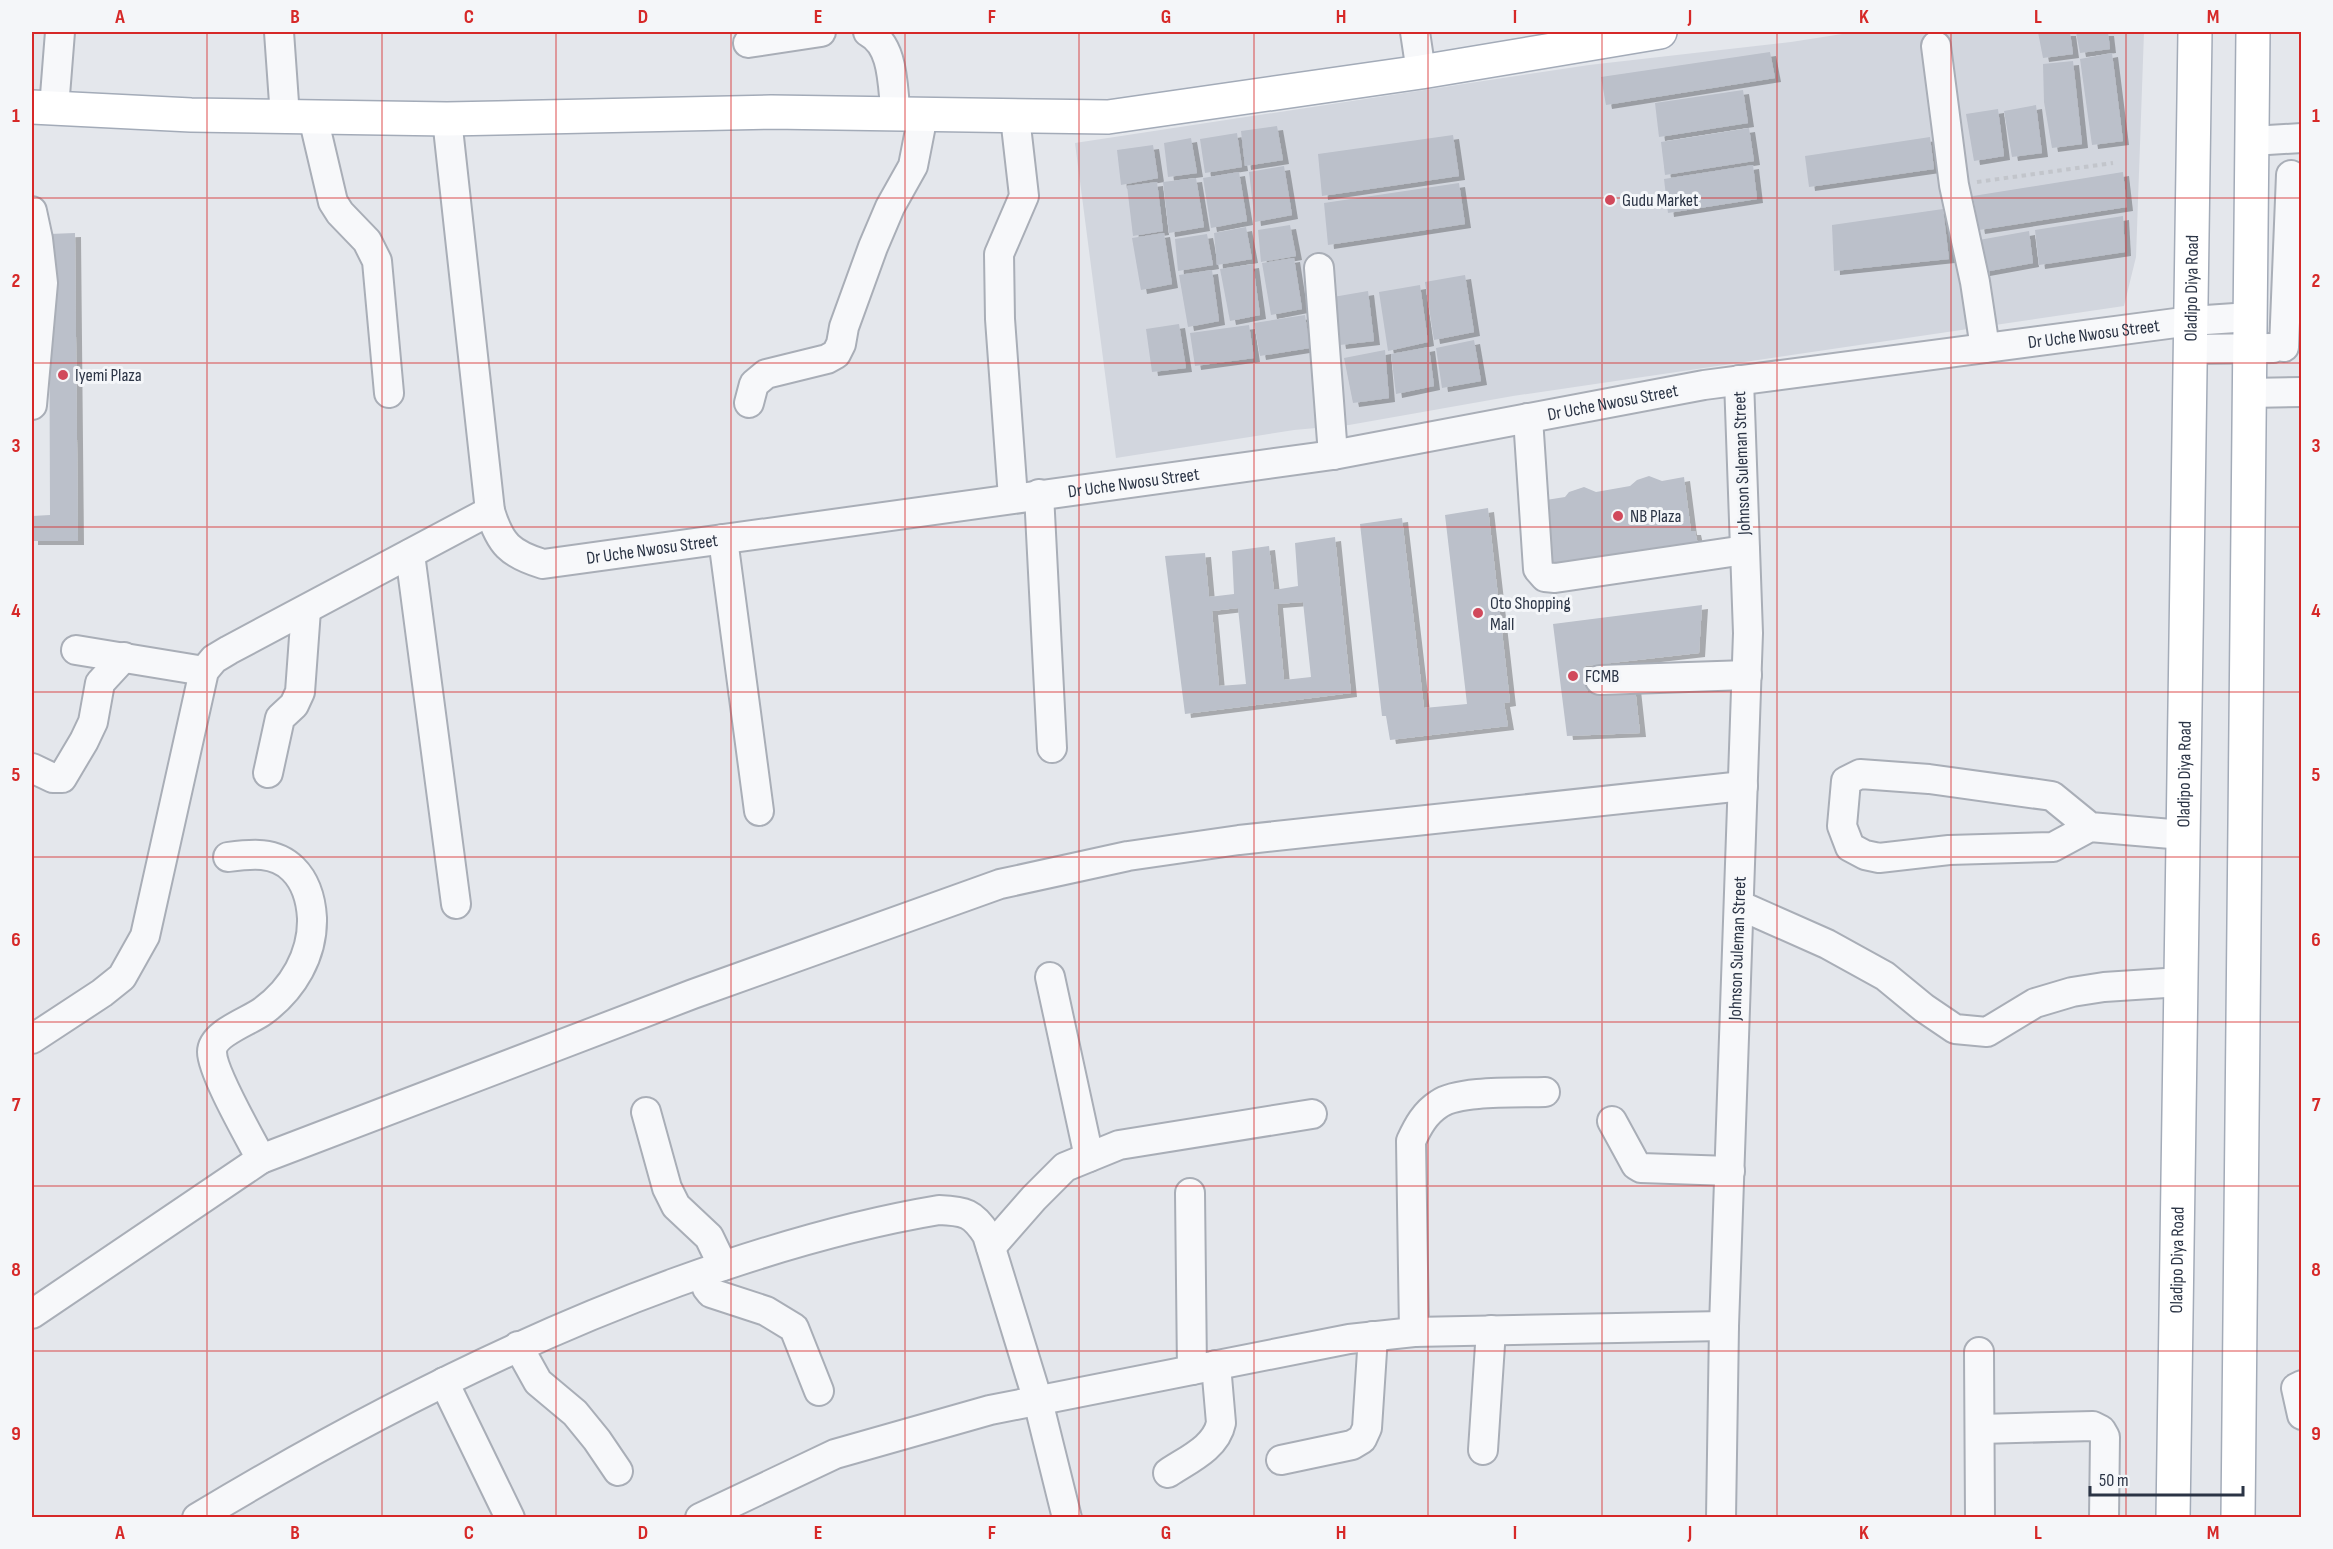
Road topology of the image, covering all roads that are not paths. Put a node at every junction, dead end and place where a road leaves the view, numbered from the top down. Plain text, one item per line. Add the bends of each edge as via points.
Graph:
1 (60, 32) edge
2 (279, 32) edge
3 (821, 32) edge
4 (868, 32) edge
5 (1415, 32) edge
6 (1660, 32) edge
7 (2195, 32) edge
8 (2253, 32) edge
9 (748, 43) dead end
10 (1936, 45) dead end
11 (1421, 72) junction
12 (43, 107) edge
13 (909, 115) junction
14 (299, 117) junction
15 (1015, 117) junction
16 (447, 119) junction
17 (2301, 138) edge
18 (2252, 157) junction
19 (2296, 176) edge
20 (32, 211) edge
21 (1319, 268) dead end
22 (2251, 333) junction
23 (2191, 335) junction
24 (2293, 347) edge
25 (1985, 348) junction
26 (1739, 380) junction
27 (2301, 392) edge
28 (389, 393) dead end
29 (2248, 393) junction
30 (749, 403) dead end
31 (32, 405) edge
32 (1528, 418) junction
33 (1334, 455) junction
34 (1026, 496) junction
35 (490, 511) junction
36 (723, 539) junction
37 (1745, 550) junction
38 (410, 554) junction
39 (306, 609) junction
40 (76, 650) dead end
41 (123, 657) junction
42 (204, 671) junction
43 (1747, 675) junction
44 (1600, 680) dead end
45 (1053, 748) dead end
46 (32, 768) edge
47 (268, 773) dead end
48 (1743, 786) junction
49 (759, 811) dead end
50 (2090, 827) junction
51 (2184, 835) junction
52 (228, 857) dead end
53 (456, 904) dead end
54 (1739, 905) junction
55 (1050, 976) dead end
56 (2181, 981) junction
57 (32, 1039) edge
58 (1545, 1092) dead end
59 (646, 1112) dead end
60 (1312, 1114) dead end
61 (1612, 1121) dead end
62 (1089, 1157) junction
63 (261, 1159) junction
64 (1730, 1171) junction
65 (1190, 1193) dead end
66 (991, 1247) junction
67 (713, 1270) junction
68 (32, 1314) edge
69 (1724, 1326) junction
70 (1491, 1330) junction
71 (1414, 1332) junction
72 (1373, 1336) junction
73 (518, 1346) junction
74 (1979, 1352) dead end
75 (1204, 1367) junction
76 (444, 1382) junction
77 (2301, 1384) edge
78 (819, 1391) dead end
79 (1038, 1401) junction
80 (2301, 1414) edge
81 (1980, 1429) junction
82 (1483, 1450) dead end
83 (1281, 1460) dead end
84 (618, 1471) dead end
85 (1168, 1473) dead end
86 (197, 1518) edge
87 (510, 1518) edge
88 (700, 1518) edge
89 (1067, 1518) edge
90 (1721, 1518) edge
91 (1980, 1518) edge
92 (2104, 1518) edge
93 (2173, 1518) edge
94 (2238, 1518) edge

1 - 12 street
2 - 14 street
3 - 9 street
4 - 13 street via 888,56
5 - 11 street
6 - 11 main road
7 - 23 main road, Oladipo Diya Road
8 - 18 main road
10 - 25 street via 1954,185
11 - 15 main road via 1108,117
12 - 14 main road
13 - 15 main road
13 - 16 main road via 771,112
13 - 30 street via 913,166 873,247 836,354 766,374 754,384
14 - 16 main road
14 - 28 street via 333,202 367,241 377,261
15 - 34 street via 1024,196 999,254 1000,319
16 - 35 street, Dr Uche Nwosu Street
17 - 18 street
18 - 19 street
18 - 22 main road
19 - 24 street
20 - 31 street via 43,283
21 - 33 street
22 - 23 street, Dr Uche Nwosu Street
22 - 24 street, Dr Uche Nwosu Street
22 - 29 main road
23 - 25 street, Dr Uche Nwosu Street
23 - 51 main road, Oladipo Diya Road
25 - 26 street, Dr Uche Nwosu Street
26 - 32 street, Dr Uche Nwosu Street
26 - 37 street, Johnson Suleman Street
27 - 29 street
29 - 94 main road
32 - 33 street, Dr Uche Nwosu Street
32 - 37 street via 1538,569 1545,577
33 - 34 street, Dr Uche Nwosu Street
34 - 36 street, Dr Uche Nwosu Street
34 - 45 street
35 - 36 street, Dr Uche Nwosu Street via 505,545 522,558 543,564
35 - 38 street
36 - 49 street
37 - 43 street, Johnson Suleman Street
38 - 39 street
38 - 53 street
39 - 42 street via 214,659
39 - 47 street via 300,693 280,718
40 - 41 street
41 - 42 street
41 - 46 street via 100,683 93,722 62,778
42 - 57 street via 145,936 122,977
43 - 44 street
43 - 48 street, Johnson Suleman Street
48 - 54 street, Johnson Suleman Street
48 - 63 street via 1239,840 1128,856 1000,884 693,994
50 - 50 street via 2053,847 1949,850 1879,858 1850,847 1842,826 1846,781 1860,774 1929,779 2052,796
50 - 51 street
51 - 56 main road, Oladipo Diya Road
52 - 63 street via 272,856 288,864 300,876 311,906 311,937 298,974 265,1010 216,1039 212,1051 220,1079
54 - 56 street via 1827,944 1885,976 1955,1029 1987,1032 2035,1003 2072,993
54 - 64 street, Johnson Suleman Street
55 - 62 street
56 - 93 main road, Oladipo Diya Road
58 - 71 street via 1464,1095 1440,1103 1420,1121 1411,1141
59 - 67 street via 667,1188 676,1206 709,1237
60 - 62 street via 1119,1145
61 - 64 street via 1641,1168
62 - 66 street via 1065,1167
63 - 68 street
64 - 69 street, Johnson Suleman Street
65 - 75 street
66 - 67 street via 980,1223 971,1215 939,1210 819,1235
66 - 79 street
67 - 73 street via 605,1308
67 - 78 street via 711,1293 766,1311 794,1328
69 - 70 street
69 - 90 street, Johnson Suleman Street
70 - 71 street
70 - 82 street
71 - 72 street
72 - 75 street
72 - 83 street via 1367,1428 1362,1438 1352,1445
73 - 76 street
73 - 84 street via 538,1382 575,1413
74 - 81 street
75 - 79 street
75 - 85 street via 1221,1423 1219,1432 1214,1441
76 - 86 street
76 - 87 street
77 - 80 street via 2296,1388
79 - 88 street via 990,1410 835,1454
79 - 89 street
81 - 91 street
81 - 92 street via 2093,1426 2101,1430 2105,1437

